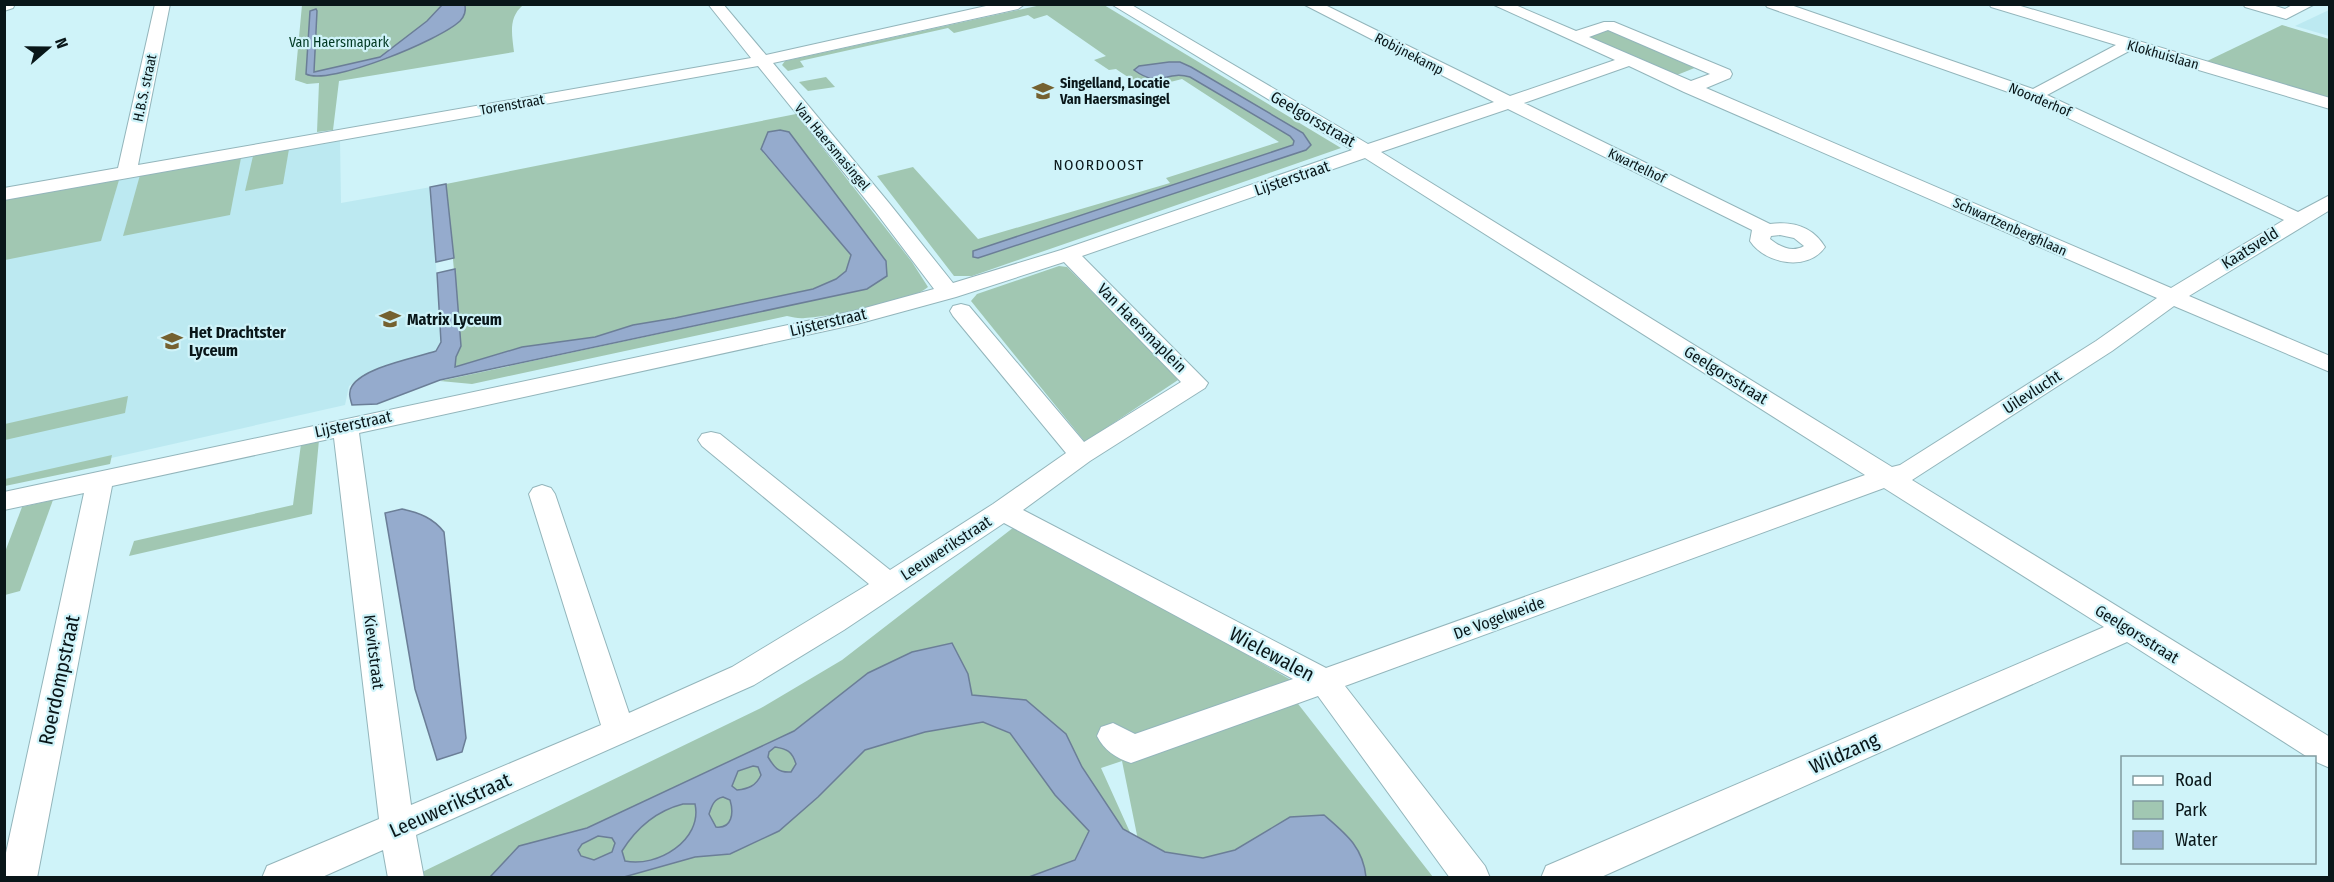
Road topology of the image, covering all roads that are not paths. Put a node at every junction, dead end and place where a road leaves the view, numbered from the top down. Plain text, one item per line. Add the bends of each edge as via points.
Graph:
1 (163, 4) edge
2 (715, 4) edge
3 (1018, 4) edge
4 (1118, 4) edge
5 (1310, 4) edge
6 (1499, 4) edge
7 (1772, 4) edge
8 (1996, 4) edge
9 (2250, 4) edge
10 (2308, 4) edge
11 (1575, 37) junction
12 (2128, 45) junction
13 (761, 61) junction
14 (1629, 61) junction
15 (1690, 88) junction
16 (2034, 95) junction
17 (1507, 103) junction
18 (2330, 104) edge
19 (1368, 152) junction
20 (127, 172) junction
21 (4, 194) edge
22 (2330, 201) edge
23 (2298, 219) junction
24 (1767, 230) dead end
25 (1068, 254) junction
26 (2172, 297) junction
27 (955, 301) junction
28 (2330, 365) edge
29 (345, 426) junction
30 (711, 440) dead end
31 (1081, 455) junction
32 (1887, 477) junction
33 (100, 482) junction
34 (542, 494) dead end
35 (4, 501) edge
36 (1003, 512) junction
37 (889, 585) junction
38 (2129, 629) junction
39 (1324, 681) junction
40 (619, 731) junction
41 (1113, 736) dead end
42 (2330, 754) edge
43 (397, 828) junction
44 (19, 878) edge
45 (280, 878) edge
46 (406, 878) edge
47 (1472, 878) edge
48 (1559, 878) edge

1 - 20 street, H.B.S. straat
2 - 13 street, Van Haersmasingel
3 - 13 street, Torenstraat
4 - 19 street, Geelgorsstraat
5 - 17 street, Robijnekamp
6 - 11 street, Schwartzenberghlaan
7 - 16 street, Noorderhof
8 - 12 street, Klokhuislaan
9 - 10 street via 2286,15
11 - 14 street, Schwartzenberghlaan
11 - 15 street via 1609,25 1724,74
12 - 16 street
12 - 18 street, Klokhuislaan
13 - 20 street, Torenstraat
13 - 27 street, Van Haersmasingel
14 - 15 street, Schwartzenberghlaan
14 - 17 street, Lijsterstraat
15 - 26 street, Schwartzenberghlaan
16 - 23 street, Noorderhof
17 - 19 street, Lijsterstraat
17 - 24 street, Kwartelhof
19 - 25 street, Lijsterstraat
19 - 32 street, Geelgorsstraat
20 - 21 street, Torenstraat
22 - 23 street, Kaatsveld
23 - 26 street, Kaatsveld
25 - 27 street, Lijsterstraat
25 - 31 street, Van Haersmaplein via 1196,383
26 - 28 street, Schwartzenberghlaan
26 - 32 street, Uilevlucht via 2104,346 1918,466
27 - 29 street, Lijsterstraat via 857,316
27 - 31 street
29 - 33 street, Lijsterstraat
29 - 43 street, Kievitstraat
30 - 37 street, Leeuwerikstraat
31 - 36 street, Van Haersmaplein
32 - 38 street, Geelgorsstraat
32 - 39 street, De Vogelweide
33 - 35 street, Lijsterstraat
33 - 44 street, Roerdompstraat
34 - 40 street
36 - 37 street, Leeuwerikstraat
36 - 39 street, Wielewalen
37 - 40 street, Leeuwerikstraat via 743,675
38 - 42 street, Geelgorsstraat
38 - 48 street, Wildzang
39 - 41 street, De Vogelweide via 1131,749
39 - 47 street, Wielewalen
40 - 43 street, Leeuwerikstraat
43 - 45 street, Leeuwerikstraat
43 - 46 street, Kievitstraat

